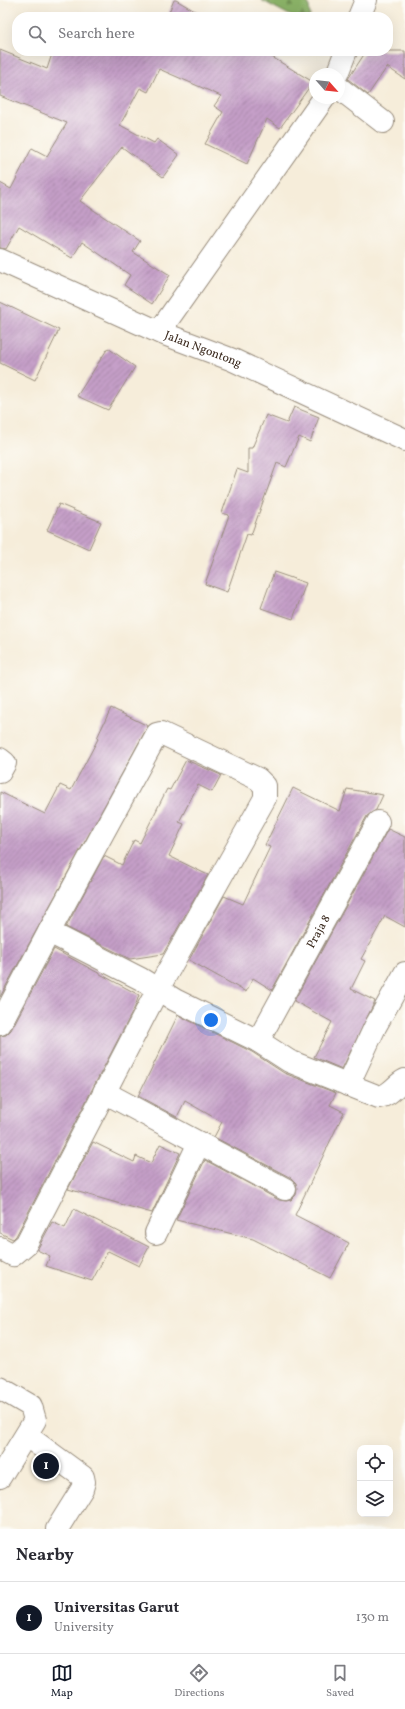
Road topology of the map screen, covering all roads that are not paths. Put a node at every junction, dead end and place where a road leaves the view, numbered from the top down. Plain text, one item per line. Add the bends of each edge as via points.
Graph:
1 (366, 0) edge
2 (361, 12) edge
3 (344, 56) edge
4 (339, 68) edge
5 (345, 93) edge
6 (320, 104) edge
7 (383, 122) dead end
8 (0, 260) edge
9 (158, 332) junction
10 (405, 440) edge
11 (378, 822) dead end
12 (49, 932) junction
13 (405, 973) edge
14 (158, 990) junction
15 (0, 1024) edge
16 (258, 1040) junction
17 (405, 1080) edge
18 (348, 1085) junction
19 (104, 1092) junction
20 (199, 1143) junction
21 (285, 1189) dead end
22 (156, 1232) dead end
23 (0, 1248) edge
24 (0, 1388) edge
25 (27, 1436) junction
26 (0, 1477) edge
27 (57, 1529) edge

1 - 2 street
3 - 4 street
5 - 7 street
6 - 9 street
8 - 9 street, Jalan Ngontong
9 - 10 street, Jalan Ngontong via 233,360
11 - 16 street, Praja 8
12 - 14 street
12 - 14 street via 157,734 161,733 258,780 266,786 265,798
12 - 15 street
13 - 18 street via 375,1027
14 - 16 street
14 - 19 street
16 - 18 street via 289,1061
17 - 18 street via 389,1094 379,1097
19 - 20 street
19 - 23 street via 26,1244 13,1255
20 - 21 street
20 - 22 street
24 - 25 street via 31,1406 35,1420
25 - 26 street
25 - 27 street via 83,1477 82,1489

